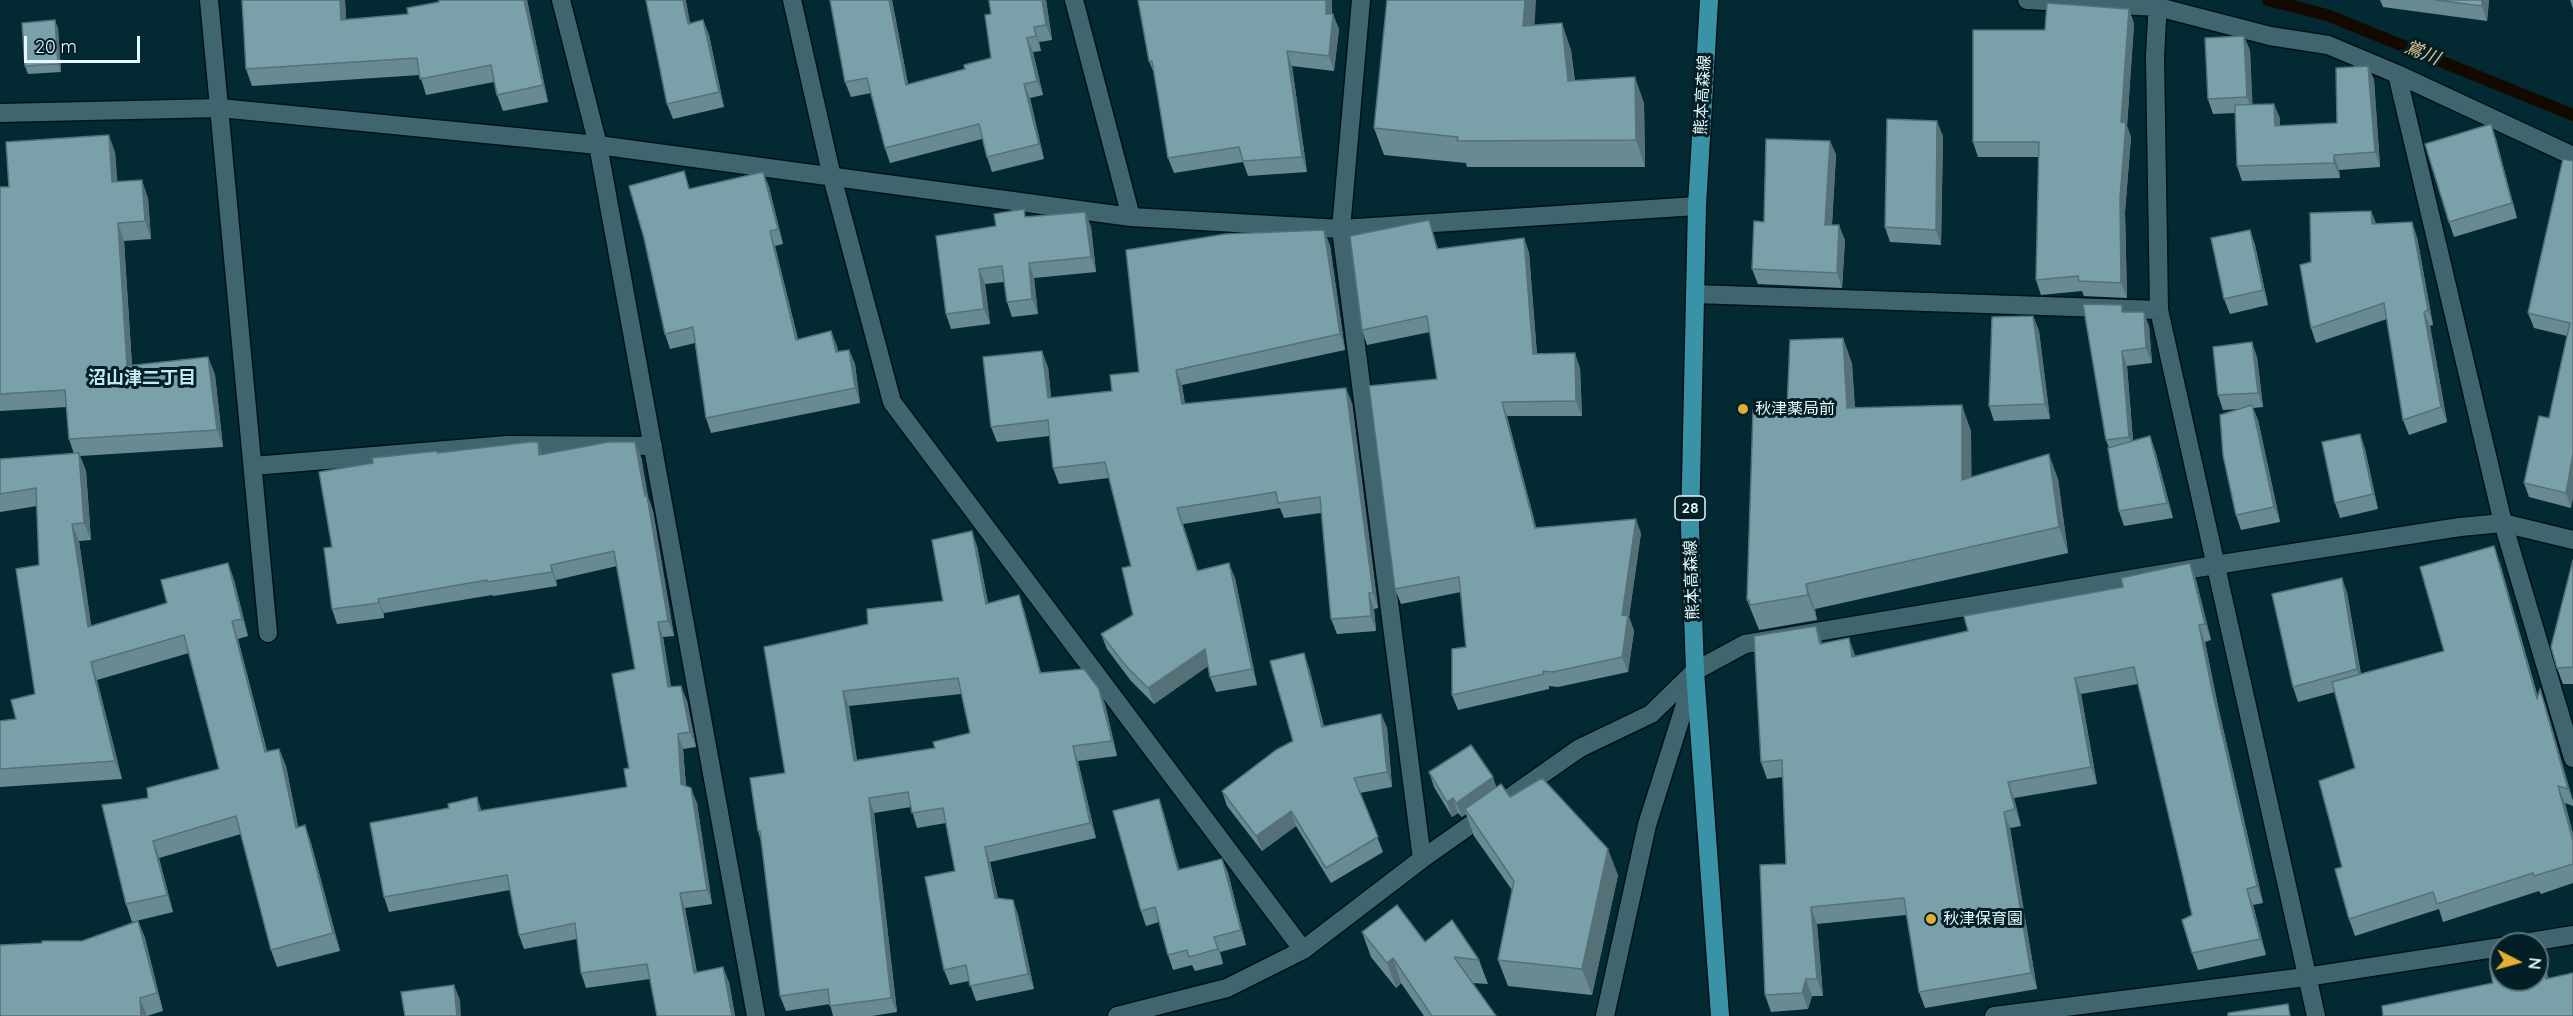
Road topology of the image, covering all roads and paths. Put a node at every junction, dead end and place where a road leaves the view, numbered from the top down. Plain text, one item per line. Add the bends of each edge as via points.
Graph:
1 (209, 0) edge
2 (561, 0) edge
3 (792, 0) edge
4 (1074, 0) edge
5 (1361, 0) edge
6 (1709, 0) edge
7 (2026, 0) edge
8 (2158, 4) edge
9 (2397, 74) junction
10 (220, 108) junction
11 (0, 113) edge
12 (598, 146) junction
13 (2573, 156) edge
14 (832, 177) junction
15 (1697, 206) junction
16 (1131, 217) junction
17 (1341, 229) junction
18 (1695, 294) junction
19 (2158, 310) junction
20 (652, 446) junction
21 (253, 466) junction
22 (2503, 523) junction
23 (2573, 540) edge
24 (2215, 566) junction
25 (268, 633) dead end
26 (1695, 671) junction
27 (2573, 758) edge
28 (1422, 859) junction
29 (2573, 935) edge
30 (2549, 939) edge
31 (2489, 948) edge
32 (1303, 950) junction
33 (2306, 977) junction
34 (2101, 1010) edge
35 (756, 1016) edge
36 (1117, 1016) edge
37 (1605, 1016) edge
38 (1720, 1016) edge
39 (1994, 1016) edge
40 (2316, 1016) edge

1 - 10 street
2 - 12 street
3 - 14 street
4 - 16 street
5 - 17 street
6 - 15 main road, 熊本高森線 / 28
7 - 8 street
8 - 9 street via 2270,36 2328,45
8 - 19 street
9 - 13 street
9 - 22 street
10 - 11 street
10 - 12 street
10 - 21 street
12 - 14 street
12 - 20 street
14 - 16 street
14 - 32 street via 892,402
15 - 17 street
15 - 18 main road, 熊本高森線 / 28
16 - 17 street
17 - 28 street
18 - 19 street
18 - 26 main road, 熊本高森線 / 28 via 1690,527
19 - 24 street
20 - 21 street via 507,445
20 - 35 street
21 - 25 street
22 - 23 street
22 - 24 street
22 - 27 street
24 - 26 street via 1745,644
24 - 33 street
26 - 28 street via 1651,714 1580,748
26 - 37 street via 1647,825
26 - 38 main road, 熊本高森線 / 28
28 - 32 street
29 - 30 street
31 - 33 street
32 - 36 street via 1227,988
33 - 34 street
33 - 40 street
34 - 39 street

